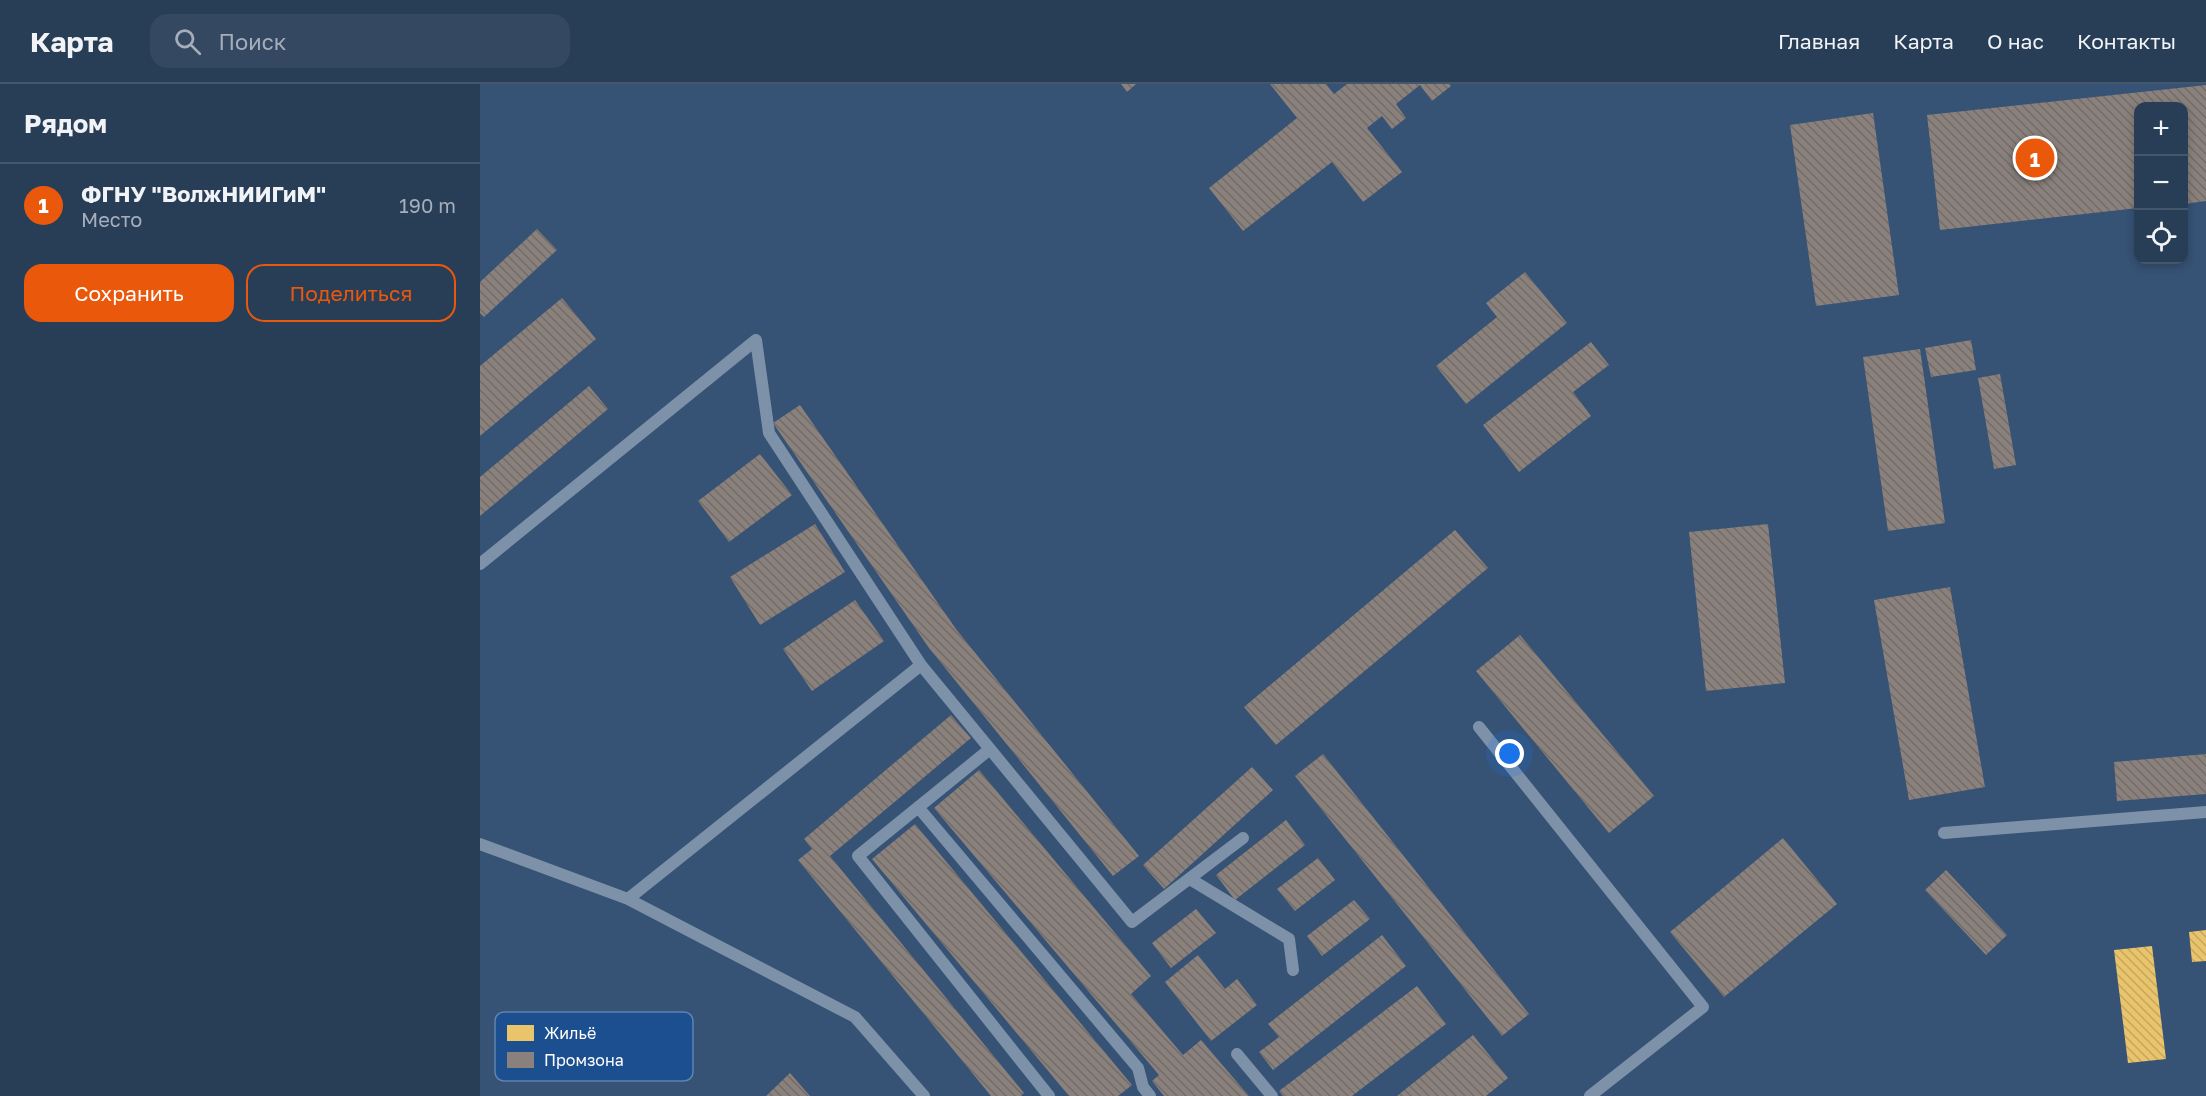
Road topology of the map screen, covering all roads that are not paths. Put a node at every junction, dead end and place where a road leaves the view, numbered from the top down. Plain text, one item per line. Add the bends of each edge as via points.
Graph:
1 (480, 564) edge
2 (921, 664) junction
3 (1479, 727) dead end
4 (990, 749) junction
5 (918, 807) junction
6 (2206, 812) edge
7 (1944, 833) dead end
8 (1243, 838) dead end
9 (480, 844) edge
10 (1190, 879) junction
11 (628, 899) junction
12 (1293, 970) dead end
13 (1238, 1054) dead end
14 (924, 1096) edge
15 (1049, 1096) edge
16 (1150, 1096) edge
17 (1272, 1096) edge
18 (1590, 1096) edge

1 - 2 lane via 756,340 769,433
2 - 4 lane
2 - 11 lane
3 - 18 lane via 1703,1007
4 - 5 lane
4 - 10 lane via 1132,922
5 - 15 lane via 858,856
5 - 16 lane via 1138,1068
6 - 7 lane
8 - 10 lane
9 - 11 lane
10 - 12 lane via 1289,939
11 - 14 lane via 855,1017
13 - 17 lane

